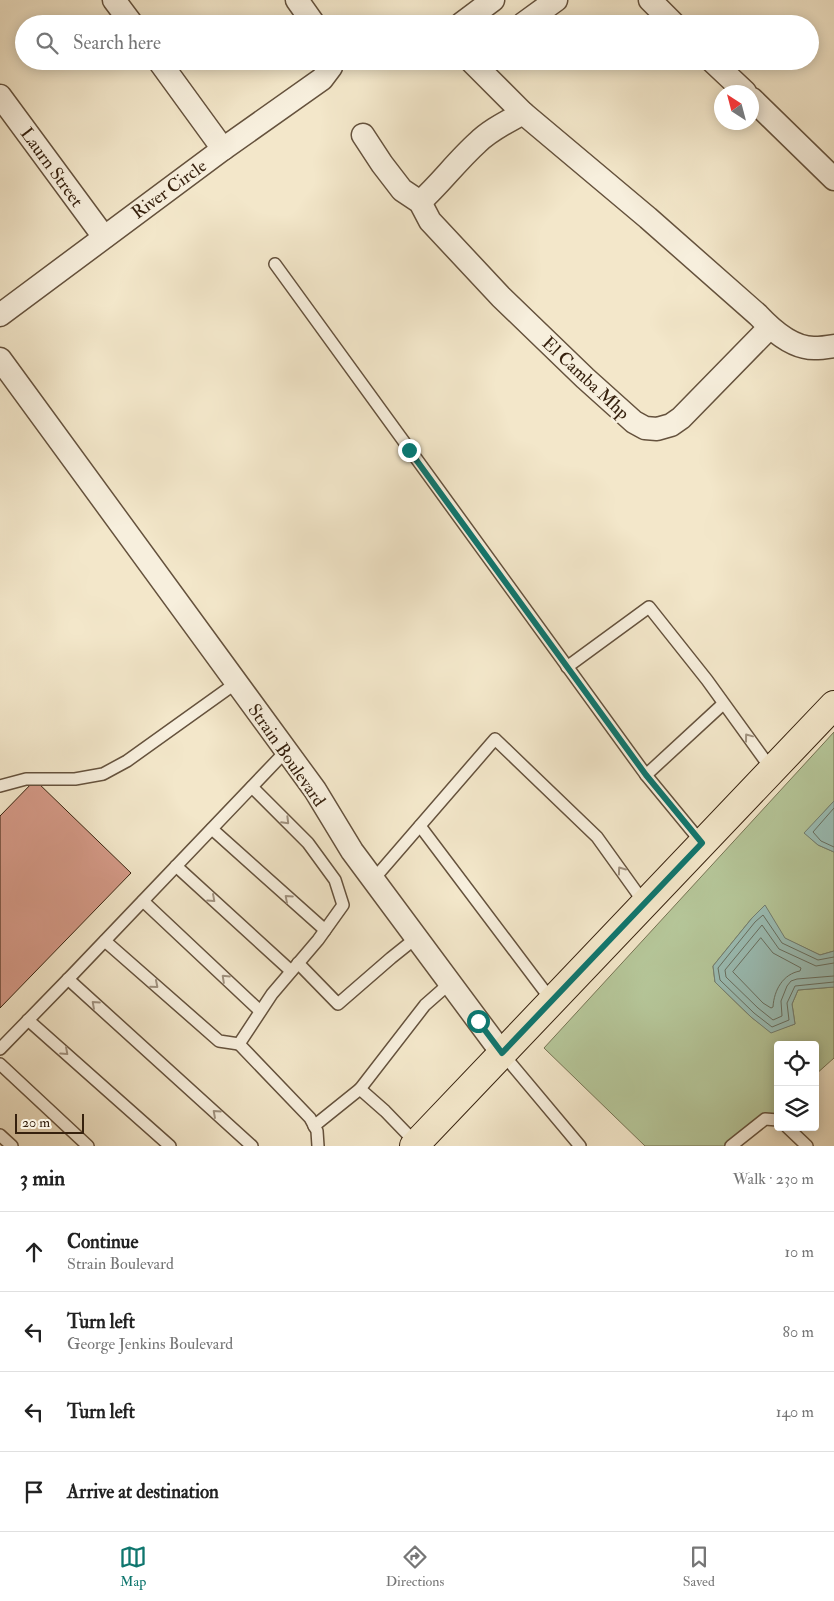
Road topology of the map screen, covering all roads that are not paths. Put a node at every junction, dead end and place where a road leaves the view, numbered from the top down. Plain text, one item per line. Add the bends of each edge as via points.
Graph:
1 (114, 0) edge
2 (297, 0) edge
3 (493, 0) edge
4 (556, 0) edge
5 (650, 0) edge
6 (125, 15) edge
7 (308, 15) edge
8 (472, 15) edge
9 (535, 15) edge
10 (665, 15) edge
11 (166, 70) edge
12 (329, 70) edge
13 (480, 70) edge
14 (721, 70) edge
15 (737, 85) edge
16 (0, 96) edge
17 (759, 106) edge
18 (523, 113) junction
19 (363, 135) dead end
20 (223, 149) junction
21 (834, 179) edge
22 (420, 202) junction
23 (104, 237) junction
24 (275, 264) dead end
25 (0, 315) edge
26 (769, 328) junction
27 (834, 346) edge
28 (0, 361) edge
29 (567, 667) junction
30 (236, 683) junction
31 (723, 704) junction
32 (834, 705) edge
33 (286, 751) junction
34 (772, 770) junction
35 (646, 775) junction
36 (0, 786) edge
37 (252, 787) junction
38 (420, 826) junction
39 (212, 829) junction
40 (702, 843) junction
41 (176, 866) junction
42 (373, 880) junction
43 (143, 901) junction
44 (645, 904) junction
45 (325, 930) junction
46 (416, 938) junction
47 (105, 941) junction
48 (294, 967) junction
49 (68, 979) junction
50 (450, 983) junction
51 (552, 1001) junction
52 (260, 1011) junction
53 (28, 1020) junction
54 (239, 1044) junction
55 (0, 1049) edge
56 (502, 1053) junction
57 (0, 1064) edge
58 (360, 1089) junction
59 (774, 1120) edge
60 (314, 1126) junction
61 (790, 1131) edge
62 (0, 1135) edge
63 (415, 1145) edge
64 (12, 1146) edge
65 (88, 1146) edge
66 (170, 1146) edge
67 (252, 1146) edge
68 (318, 1146) edge
69 (580, 1146) edge
70 (731, 1146) edge
71 (807, 1146) edge

1 - 6 street
2 - 7 street
3 - 8 street
4 - 9 street
5 - 10 street
11 - 20 street
12 - 20 street, River Circle via 322,79
13 - 18 street
14 - 15 street
16 - 23 street, Laurn Street
17 - 21 street
18 - 22 street via 499,125 477,142
18 - 26 street via 648,218
19 - 22 street via 402,190
20 - 23 street, River Circle
22 - 26 street, El Camba Mhp via 430,221 501,297 585,378 645,428 657,429 681,418
23 - 25 street, River Circle
24 - 29 lane
26 - 27 street via 789,341 813,348
28 - 30 street, Strain Boulevard
29 - 31 lane via 649,607
29 - 35 lane
30 - 33 street, Strain Boulevard
30 - 36 lane via 127,761 103,774 75,779 26,779
34 -> 31 lane
31 - 35 lane
32 - 34 main road
33 - 37 lane
33 - 42 street, Strain Boulevard
34 - 40 main road
35 - 40 lane
37 - 39 lane
37 -> 45 lane via 308,843 335,880 344,905
38 - 42 lane
44 -> 38 lane via 597,837 495,740
38 - 51 lane
39 - 41 lane
45 -> 39 lane
40 - 44 main road
41 - 43 lane
41 -> 48 lane
42 - 46 street, Strain Boulevard
43 - 47 lane
52 -> 43 lane
44 - 51 main road
45 - 48 lane
46 - 48 lane via 338,1004
46 - 50 street, Strain Boulevard
47 - 49 lane
47 -> 54 lane via 219,1041
48 - 52 lane
49 - 53 lane
67 -> 49 lane
50 - 56 street, Strain Boulevard
50 - 58 lane via 425,1005
51 - 56 main road
52 - 54 lane
53 - 55 lane
53 -> 66 lane
54 - 60 lane
56 - 63 main road
56 - 69 lane, Strain Boulevard
57 - 65 lane
58 - 60 lane
58 - 63 lane
59 - 70 lane via 765,1120
60 - 68 lane
61 - 71 lane
62 - 64 lane

